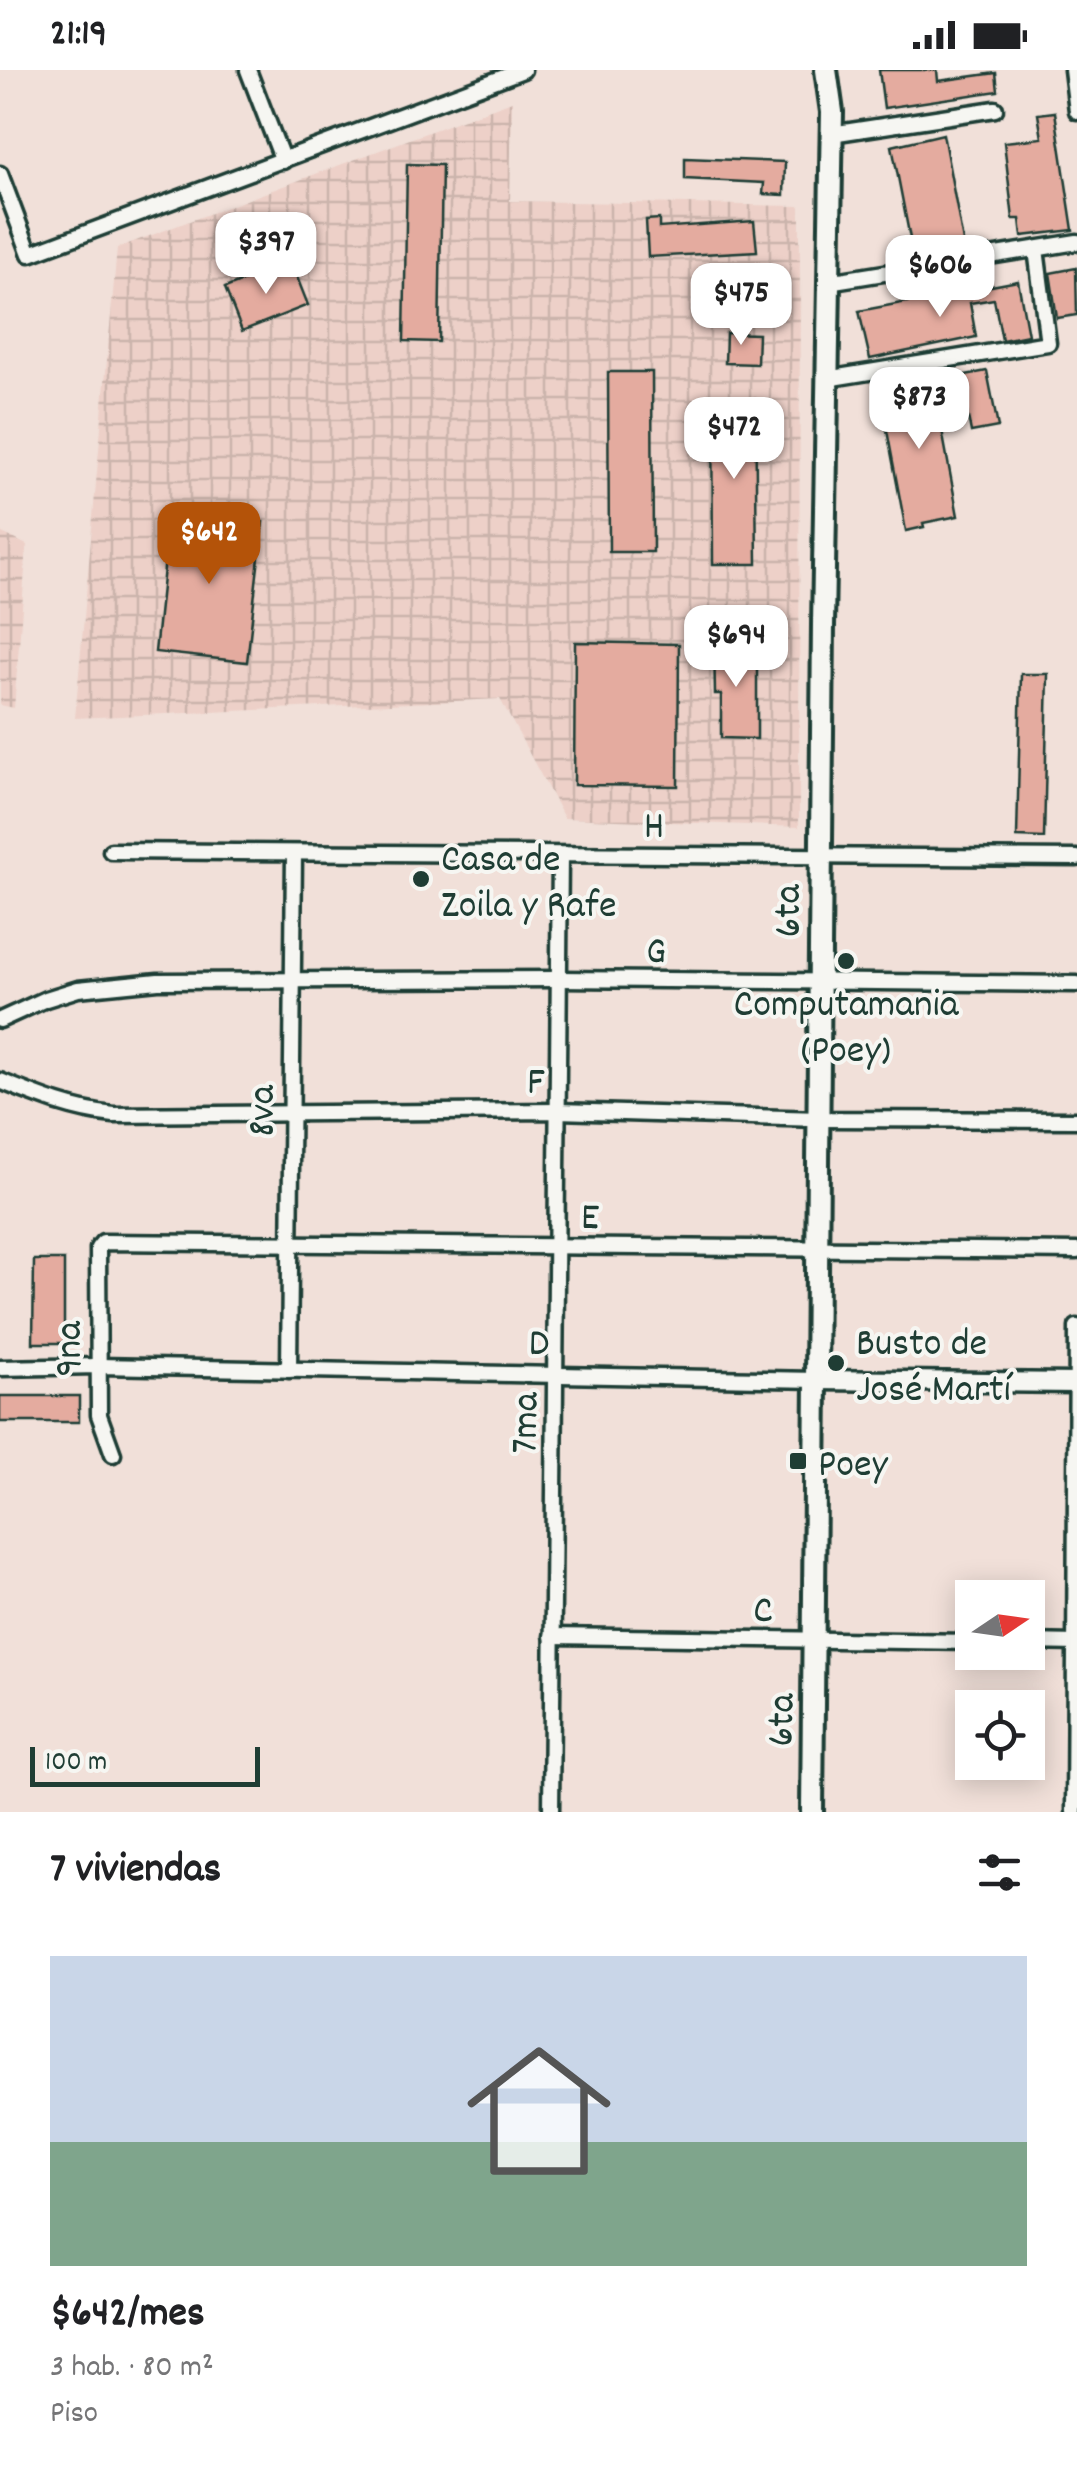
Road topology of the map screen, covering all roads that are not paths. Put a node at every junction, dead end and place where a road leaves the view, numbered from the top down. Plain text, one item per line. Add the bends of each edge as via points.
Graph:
1 (248, 70) edge
2 (521, 70) edge
3 (826, 70) edge
4 (1072, 70) edge
5 (996, 109) dead end
6 (1077, 111) edge
7 (832, 134) junction
8 (283, 160) junction
9 (0, 174) edge
10 (1077, 242) edge
11 (1036, 249) junction
12 (828, 282) junction
13 (826, 379) junction
14 (111, 852) dead end
15 (294, 853) junction
16 (560, 855) junction
17 (820, 856) junction
18 (1077, 858) edge
19 (559, 979) junction
20 (292, 982) junction
21 (820, 984) junction
22 (1077, 984) edge
23 (0, 1020) edge
24 (0, 1081) edge
25 (558, 1111) junction
26 (291, 1113) junction
27 (820, 1119) junction
28 (1077, 1120) edge
29 (103, 1242) joint
30 (290, 1244) junction
31 (556, 1246) junction
32 (820, 1249) junction
33 (1077, 1251) edge
34 (1077, 1327) edge
35 (98, 1366) junction
36 (0, 1368) edge
37 (289, 1370) junction
38 (555, 1376) junction
39 (818, 1380) junction
40 (1077, 1383) edge
41 (112, 1454) dead end
42 (552, 1636) junction
43 (814, 1640) junction
44 (955, 1642) edge
45 (1045, 1642) edge
46 (1076, 1643) edge
47 (551, 1812) edge
48 (812, 1812) edge
49 (1074, 1812) edge

1 - 8 street
2 - 8 street
3 - 7 main road, 6ta
4 - 6 street
5 - 7 street
7 - 12 main road, 6ta
8 - 9 street via 30,254
10 - 11 street
11 - 12 street
11 - 13 street via 1048,343
12 - 13 main road, 6ta
13 - 17 main road, 6ta
14 - 15 street, H
15 - 16 street, H
15 - 20 street, 8va
16 - 17 street, H
16 - 19 street, 7ma
17 - 18 street, H
17 - 21 main road, 6ta
19 - 20 street, G
19 - 21 street, G
19 - 25 street, 7ma
20 - 23 street, G via 111,984 46,999
20 - 26 street, 8va
21 - 22 street, G
21 - 27 main road, 6ta
24 - 26 street, F via 90,1113
25 - 26 street, F
25 - 27 street, F
25 - 31 street, 7ma
26 - 30 street, 8va
27 - 28 street, F
27 - 32 main road, 6ta
29 - 30 street, E
29 - 35 street, 9na
30 - 31 street, E
30 - 37 street, 8va
31 - 32 street, E
31 - 38 street, 7ma
32 - 33 street, E
32 - 39 main road, 6ta
34 - 40 street
35 - 36 street, D
35 - 37 street, D
35 - 41 street, 9na via 98,1415
37 - 38 street, D
38 - 39 street, D
38 - 42 street, 7ma
39 - 40 street, D
39 - 43 main road, 6ta
40 - 46 street
42 - 43 street, C
42 - 47 street, 7ma
43 - 44 street, C
43 - 48 main road, 6ta
45 - 46 street
46 - 49 street

